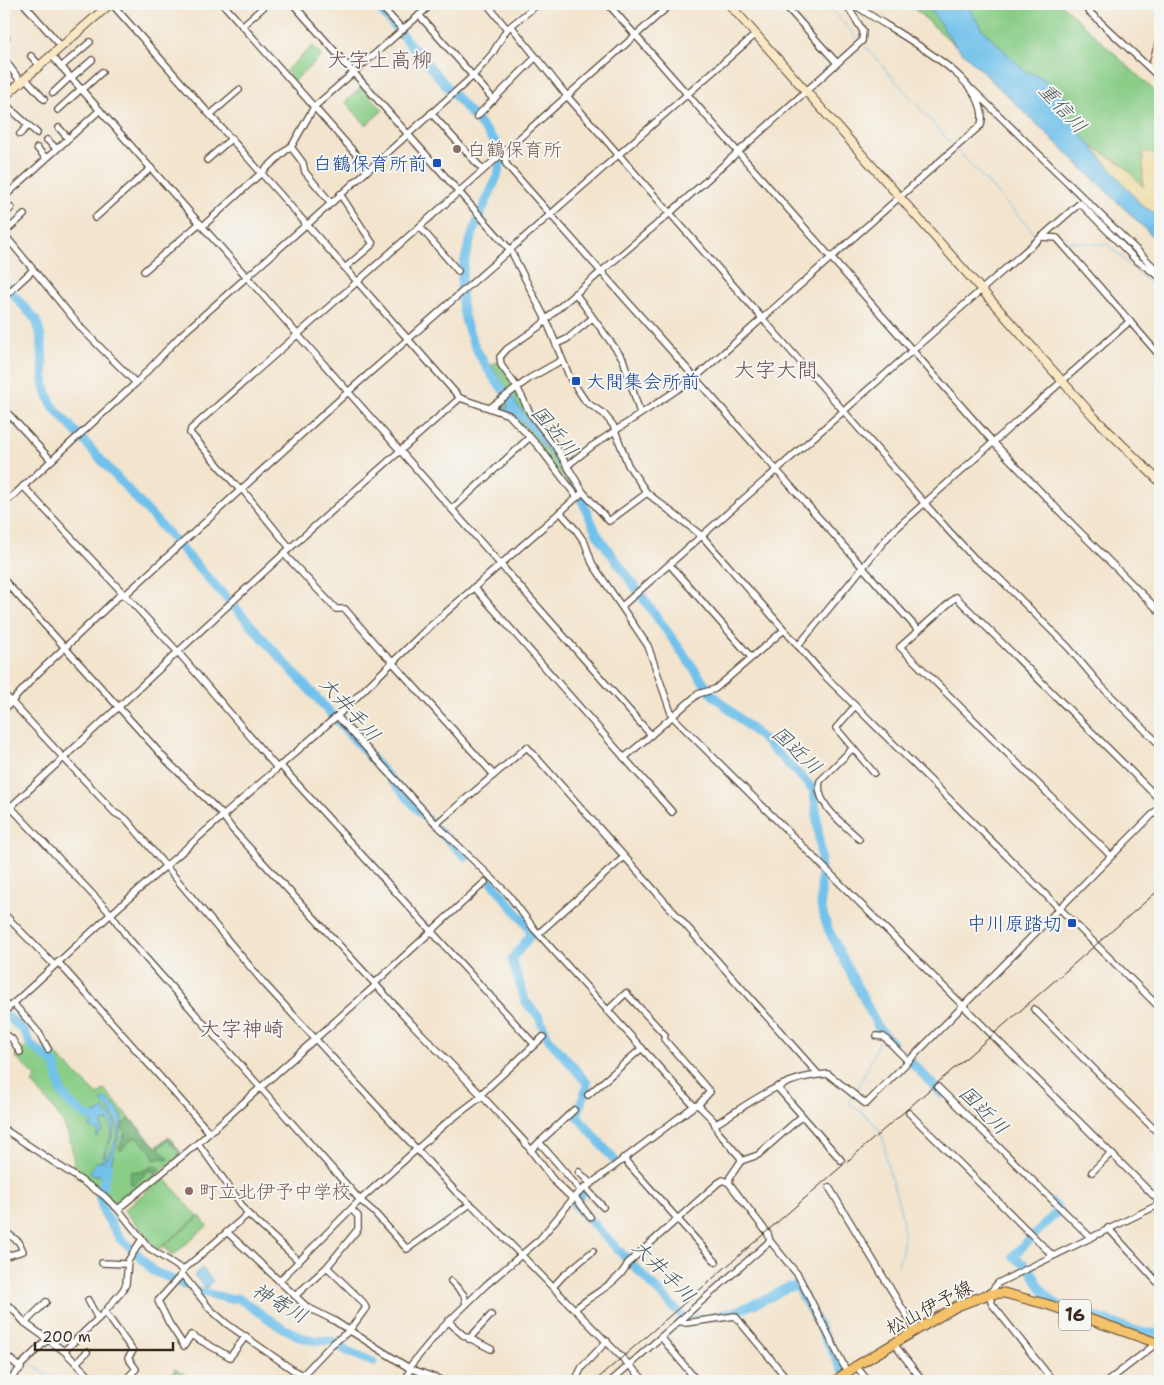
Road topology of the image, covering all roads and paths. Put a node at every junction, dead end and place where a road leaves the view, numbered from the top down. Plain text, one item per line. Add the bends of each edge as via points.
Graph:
1 (24, 4) edge
2 (111, 4) edge
3 (222, 4) edge
4 (267, 4) edge
5 (293, 4) edge
6 (379, 4) edge
7 (432, 4) edge
8 (487, 4) edge
9 (538, 4) edge
10 (608, 4) edge
11 (671, 4) edge
12 (729, 4) edge
13 (784, 4) edge
14 (846, 4) edge
15 (854, 4) edge
16 (1080, 4) edge
17 (419, 15) junction
18 (242, 26) junction
19 (510, 28) junction
20 (403, 30) junction
21 (756, 34) junction
22 (635, 35) junction
23 (1160, 40) edge
24 (90, 42) dead end
25 (61, 46) junction
26 (51, 55) junction
27 (31, 56) dead end
28 (536, 56) junction
29 (4, 59) edge
30 (92, 60) dead end
31 (837, 63) junction
32 (40, 66) junction
33 (1152, 66) junction
34 (61, 67) junction
35 (102, 72) dead end
36 (354, 72) junction
37 (1160, 74) edge
38 (473, 76) junction
39 (71, 78) junction
40 (23, 80) junction
41 (968, 84) junction
42 (81, 90) junction
43 (239, 90) dead end
44 (806, 91) junction
45 (53, 93) dead end
46 (687, 93) junction
47 (4, 96) edge
48 (567, 96) junction
49 (44, 100) dead end
50 (494, 100) junction
51 (4, 103) edge
52 (314, 107) junction
53 (58, 110) dead end
54 (100, 110) junction
55 (432, 113) junction
56 (211, 114) junction
57 (477, 116) dead end
58 (28, 126) junction
59 (59, 128) dead end
60 (37, 133) dead end
61 (20, 134) dead end
62 (408, 134) junction
63 (68, 138) junction
64 (232, 138) junction
65 (47, 140) dead end
66 (291, 147) junction
67 (37, 148) dead end
68 (56, 148) junction
69 (739, 152) junction
70 (502, 153) junction
71 (618, 154) junction
72 (45, 158) junction
73 (207, 160) dead end
74 (151, 168) junction
75 (368, 169) junction
76 (483, 170) junction
77 (262, 173) junction
78 (459, 192) junction
79 (340, 194) junction
80 (4, 197) edge
81 (900, 198) junction
82 (331, 203) junction
83 (11, 208) dead end
84 (670, 213) junction
85 (4, 215) edge
86 (24, 215) dead end
87 (552, 216) junction
88 (95, 218) dead end
89 (201, 224) junction
90 (308, 224) junction
91 (420, 227) junction
92 (4, 233) edge
93 (1041, 237) junction
94 (511, 251) junction
95 (831, 257) junction
96 (346, 267) junction
97 (33, 270) junction
98 (144, 271) dead end
99 (458, 271) dead end
100 (601, 272) junction
101 (1160, 273) edge
102 (247, 276) junction
103 (1160, 277) edge
104 (359, 282) junction
105 (981, 290) junction
106 (576, 293) junction
107 (4, 297) edge
108 (763, 319) junction
109 (546, 320) junction
110 (590, 320) dead end
111 (1130, 321) junction
112 (298, 334) junction
113 (409, 338) junction
114 (556, 344) junction
115 (913, 350) junction
116 (1160, 356) edge
117 (562, 360) junction
118 (695, 378) junction
119 (1062, 381) junction
120 (136, 383) junction
121 (517, 387) junction
122 (349, 391) junction
123 (460, 398) junction
124 (491, 407) junction
125 (4, 409) edge
126 (844, 411) junction
127 (640, 413) junction
128 (616, 431) junction
129 (530, 437) junction
130 (994, 442) junction
131 (400, 450) junction
132 (51, 460) junction
133 (568, 465) junction
134 (776, 470) junction
135 (1160, 482) edge
136 (23, 486) junction
137 (241, 489) junction
138 (580, 494) junction
139 (646, 494) junction
140 (924, 503) junction
141 (4, 504) edge
142 (452, 508) junction
143 (560, 512) junction
144 (702, 536) junction
145 (290, 548) junction
146 (284, 554) junction
147 (501, 564) junction
148 (670, 565) junction
149 (862, 568) junction
150 (4, 580) edge
151 (474, 587) junction
152 (123, 594) junction
153 (622, 606) junction
154 (1160, 612) edge
155 (784, 630) junction
156 (918, 630) junction
157 (798, 646) junction
158 (65, 647) junction
159 (178, 652) junction
160 (751, 657) junction
161 (393, 662) junction
162 (4, 694) edge
163 (11, 702) junction
164 (855, 706) junction
165 (120, 707) junction
166 (4, 710) edge
167 (336, 716) junction
168 (672, 716) junction
169 (651, 735) junction
170 (1160, 744) edge
171 (853, 748) junction
172 (64, 758) junction
173 (624, 758) junction
174 (278, 766) junction
175 (874, 773) dead end
176 (494, 775) junction
177 (4, 800) edge
178 (1160, 800) edge
179 (10, 807) junction
180 (1160, 807) edge
181 (672, 812) dead end
182 (4, 813) edge
183 (222, 816) junction
184 (436, 824) junction
185 (859, 839) dead end
186 (1112, 856) junction
187 (624, 857) junction
188 (165, 866) junction
189 (485, 882) dead end
190 (1059, 909) junction
191 (4, 914) edge
192 (111, 914) junction
193 (431, 931) junction
194 (539, 933) junction
195 (56, 963) junction
196 (376, 984) junction
197 (1160, 996) edge
198 (1154, 1002) junction
199 (13, 1003) junction
200 (964, 1006) junction
201 (1160, 1008) edge
202 (1034, 1009) dead end
203 (607, 1011) junction
204 (4, 1012) edge
205 (4, 1034) edge
206 (877, 1036) dead end
207 (543, 1037) dead end
208 (317, 1039) junction
209 (534, 1044) junction
210 (642, 1048) junction
211 (48, 1049) dead end
212 (20, 1052) dead end
213 (908, 1061) junction
214 (818, 1074) junction
215 (261, 1087) junction
216 (777, 1087) junction
217 (938, 1087) dead end
218 (482, 1095) junction
219 (588, 1095) dead end
220 (696, 1105) junction
221 (574, 1110) dead end
222 (909, 1113) dead end
223 (802, 1116) junction
224 (716, 1124) junction
225 (4, 1129) edge
226 (209, 1132) junction
227 (1160, 1136) edge
228 (539, 1142) junction
229 (198, 1143) junction
230 (418, 1149) junction
231 (531, 1150) junction
232 (1111, 1152) junction
233 (624, 1158) junction
234 (841, 1160) dead end
235 (741, 1161) junction
236 (579, 1172) dead end
237 (1092, 1172) dead end
238 (729, 1183) junction
239 (829, 1187) dead end
240 (586, 1188) junction
241 (575, 1198) junction
242 (360, 1200) junction
243 (1160, 1203) edge
244 (469, 1205) junction
245 (603, 1207) dead end
246 (118, 1209) junction
247 (351, 1209) junction
248 (248, 1214) junction
249 (590, 1217) dead end
250 (677, 1218) junction
251 (1108, 1228) junction
252 (4, 1231) edge
253 (227, 1232) junction
254 (1090, 1237) junction
255 (142, 1239) junction
256 (770, 1241) junction
257 (593, 1251) dead end
258 (1052, 1255) junction
259 (521, 1256) junction
260 (4, 1258) edge
261 (299, 1262) junction
262 (716, 1262) dead end
263 (102, 1263) dead end
264 (127, 1264) junction
265 (327, 1267) junction
266 (179, 1276) junction
267 (279, 1281) junction
268 (451, 1281) dead end
269 (1004, 1281) junction
270 (1160, 1285) edge
271 (553, 1287) junction
272 (1004, 1293) junction
273 (989, 1294) junction
274 (296, 1296) junction
275 (88, 1300) dead end
276 (46, 1302) dead end
277 (4, 1304) edge
278 (466, 1304) junction
279 (575, 1309) junction
280 (105, 1312) junction
281 (491, 1315) dead end
282 (98, 1319) junction
283 (682, 1319) junction
284 (448, 1321) junction
285 (25, 1323) junction
286 (349, 1330) junction
287 (916, 1331) junction
288 (246, 1336) junction
289 (662, 1337) junction
290 (48, 1339) junction
291 (469, 1339) junction
292 (607, 1341) junction
293 (1159, 1343) edge
294 (894, 1344) junction
295 (491, 1349) dead end
296 (64, 1351) junction
297 (87, 1352) dead end
298 (9, 1358) dead end
299 (76, 1362) junction
300 (630, 1364) junction
301 (856, 1366) junction
302 (19, 1367) junction
303 (409, 1368) junction
304 (847, 1372) junction
305 (305, 1375) junction
306 (4, 1378) edge
307 (8, 1381) edge
308 (94, 1381) edge
309 (124, 1381) edge
310 (297, 1381) edge
311 (316, 1381) edge
312 (406, 1381) edge
313 (444, 1381) edge
314 (575, 1381) edge
315 (611, 1381) edge
316 (645, 1381) edge
317 (697, 1381) edge
318 (789, 1381) edge
319 (835, 1381) edge
320 (868, 1381) edge
321 (923, 1381) edge
322 (1053, 1381) edge
323 (1108, 1381) edge

1 - 25 street
2 - 25 street
2 - 56 street
3 - 18 street
4 - 18 street
5 - 36 street
6 - 20 street
7 - 17 street
8 - 19 street
9 - 19 street
10 - 22 street
11 - 22 street
12 - 21 street
13 - 31 street
14 - 31 street via 863,31 864,39
15 - 41 street via 928,50
16 - 33 street
17 - 20 street
17 - 38 street
18 - 52 street
19 - 28 street
19 - 38 street
20 - 36 street
21 - 44 street
21 - 46 street
22 - 46 street
22 - 48 street
23 - 33 street
24 - 34 street
25 - 26 street
26 - 32 street
26 - 34 street
27 - 32 street
28 - 48 street
28 - 50 street
29 - 40 street
30 - 39 street
31 - 44 street
32 - 40 street
33 - 37 street
34 - 39 street
35 - 42 street
36 - 52 street
36 - 62 street
38 - 50 street
38 - 55 street
39 - 42 street
39 - 45 street
40 - 47 street
40 - 49 street
41 - 81 street via 983,118 981,125
41 - 101 street
42 - 53 street
42 - 54 street
43 - 56 street
44 - 69 street
44 - 81 street
46 - 69 street
46 - 71 street
48 - 70 street
48 - 71 street
50 - 57 street
51 - 58 street
52 - 66 street
52 - 75 street
54 - 63 street
54 - 74 street
55 - 62 street
55 - 76 street
56 - 64 street
58 - 60 street
58 - 61 street
59 - 63 street
62 - 75 street
62 - 78 street
63 - 68 street
64 - 73 street
64 - 77 street
65 - 68 street
66 - 77 street
66 - 82 street via 304,163 305,172
67 - 72 street
68 - 72 street
69 - 84 street
69 - 95 street
70 - 76 street
70 - 87 street via 506,164
71 - 84 street
71 - 87 street
72 - 80 street
74 - 88 street
74 - 89 street
75 - 79 street
76 - 78 street
77 - 89 street
77 - 90 street
78 - 91 street
78 - 94 street
79 - 82 street
79 - 96 street via 373,244
81 - 95 street
81 - 105 street
82 - 90 street
83 - 85 street
84 - 100 street
84 - 108 street
86 - 92 street
87 - 94 street
87 - 100 street
89 - 98 street
89 - 102 street
90 - 96 street
90 - 102 street
91 - 99 street
91 - 104 street
92 - 97 street
93 - 103 street via 1080,203 1136,260
93 - 105 street
93 - 111 street via 1057,238
94 - 109 street
94 - 113 street
95 - 108 street
95 - 115 street
96 - 104 street
97 - 107 street
97 - 120 street via 82,329
100 - 106 street
100 - 118 street
102 - 112 street
102 - 120 street via 180,336
104 - 112 street
104 - 113 street
105 - 115 street
105 - 119 street
106 - 109 street
106 - 127 street via 623,359
108 - 118 street
108 - 126 street
109 - 114 street
109 - 121 street via 500,357 501,365
110 - 114 street via 568,339
111 - 116 street
111 - 119 street
112 - 122 street
112 - 137 street via 191,429 190,433
113 - 122 street
113 - 123 street
114 - 117 street
115 - 126 street
115 - 130 street
117 - 121 street
117 - 128 street via 583,399 607,417
118 - 127 street
118 - 134 street
119 - 130 street
119 - 135 street
120 - 132 street
121 - 124 street
121 - 133 street via 530,413
122 - 131 street
122 - 137 street
123 - 124 street
123 - 131 street
124 - 129 street via 510,415
125 - 132 street
126 - 134 street
126 - 140 street
127 - 128 street
128 - 133 street
128 - 139 street via 628,465
129 - 138 street
129 - 142 street
130 - 140 street
130 - 154 street
131 - 142 street
131 - 145 street
132 - 136 street
133 - 138 street
134 - 144 street
134 - 149 street
136 - 141 street
136 - 152 street
137 - 145 street
137 - 152 street
138 - 139 street via 609,521
138 - 143 street
139 - 144 street
140 - 149 street via 890,533
140 - 170 street via 975,559 998,577
142 - 147 street
143 - 147 street
143 - 153 street via 585,543 589,559
144 - 148 street
144 - 155 street
145 - 146 street
146 - 159 street
146 - 161 street via 333,607 345,610
147 - 151 street
147 - 169 street
148 - 153 street
148 - 160 street
149 - 156 street
149 - 157 street
150 - 158 street
151 - 161 street
151 - 173 street
152 - 158 street
152 - 159 street
153 - 168 street via 648,646
155 - 157 street
155 - 160 street
156 - 178 street via 956,597
156 - 186 street via 900,647
157 - 164 street
158 - 163 street
158 - 165 street
159 - 165 street
159 - 174 street
160 - 168 street
161 - 167 street
161 - 176 street
162 - 163 street
163 - 166 street
163 - 172 street
164 - 171 street via 836,728
164 - 190 street
165 - 172 street
165 - 183 street via 168,762
167 - 174 street
167 - 184 street
168 - 169 street
168 - 200 street
169 - 173 street
171 - 175 street
171 - 185 street via 820,781 819,786 823,802
172 - 179 street
172 - 188 street via 115,813 126,819
173 - 181 street
174 - 183 street
174 - 193 street
176 - 184 street
176 - 187 street via 527,747
177 - 179 street
179 - 182 street
179 - 192 street
180 - 186 street
183 - 188 street
183 - 196 street
184 - 194 street via 503,888
186 - 190 street
187 - 194 street
187 - 214 street
188 - 192 street
188 - 208 street via 263,982
189 - 193 street
190 - 198 street
190 - 200 street
191 - 195 street
192 - 195 street
192 - 215 street via 128,938
193 - 196 street
193 - 209 street
194 - 203 street
195 - 199 street
195 - 226 street
196 - 208 street
196 - 218 street
197 - 198 street
198 - 201 street
199 - 204 street
199 - 211 street via 39,1033
200 - 213 street
200 - 232 street
202 - 227 street
203 - 210 street
203 - 220 street via 626,993 665,1034 664,1039 710,1092
205 - 212 street via 12,1039
206 - 213 street via 884,1037
207 - 209 street
208 - 215 street
208 - 230 street
209 - 218 street
210 - 219 street
210 - 220 street
213 - 214 street via 866,1104 828,1074
214 - 216 street via 798,1077
215 - 226 street
215 - 242 street
216 - 223 street
216 - 224 street
217 - 254 street
218 - 230 street
218 - 231 street
220 - 224 street
220 - 233 street
221 - 228 street
222 - 258 street
223 - 234 street
223 - 235 street via 758,1155
224 - 235 street via 718,1132 738,1153
225 - 246 street via 103,1195
226 - 229 street
228 - 231 street
228 - 240 street
229 - 246 street
229 - 248 street
230 - 242 street
230 - 244 street
231 - 241 street via 554,1181
232 - 237 street
232 - 243 street
233 - 240 street
233 - 250 street
235 - 238 street
236 - 240 street
238 - 250 street via 720,1181
238 - 256 street
239 - 287 street
240 - 241 street
240 - 245 street
241 - 249 street
241 - 259 street via 545,1234
242 - 244 street via 408,1249
242 - 247 street
243 - 251 street
244 - 259 street
246 - 255 street
247 - 261 street
247 - 265 street via 358,1216 358,1229
248 - 253 street
248 - 261 street
250 - 262 street
250 - 279 street via 601,1291
251 - 254 street
251 - 270 street
252 - 260 street via 19,1242 23,1250
253 - 266 street
253 - 267 street
254 - 258 street
255 - 264 street
255 - 266 street
256 - 283 street
256 - 304 street via 798,1275
257 - 271 street
258 - 269 street
259 - 271 street
259 - 278 street
261 - 267 street
263 - 264 street
264 - 280 street via 125,1287
265 - 274 street
265 - 286 street via 365,1305
266 - 288 street via 210,1309
266 - 288 street via 159,1303 184,1346 191,1335 230,1357
267 - 274 street
268 - 278 street via 464,1295
269 - 272 street
269 - 273 street via 994,1286
271 - 279 street
272 - 273 main road, 松山伊予線 / 16
272 - 293 main road, 松山伊予線 / 16
273 - 287 main road, 松山伊予線 / 16 via 957,1306
273 - 322 street via 992,1304
274 - 286 street via 307,1307
275 - 282 street
276 - 285 street
277 - 285 street
278 - 284 street
279 - 292 street
280 - 282 street
280 - 309 street via 133,1351 128,1358 136,1369
281 - 291 street
282 - 296 street
283 - 289 street
283 - 318 street via 686,1323 736,1316
284 - 291 street
284 - 303 street
285 - 290 street
286 - 303 street
286 - 305 street
287 - 294 main road, 松山伊予線 / 16
288 - 305 street
289 - 300 street
289 - 317 street
290 - 296 street
290 - 302 street
291 - 295 street
292 - 300 street
292 - 314 street via 582,1366
293 - 323 street
294 - 301 main road, 松山伊予線 / 16
294 - 321 street
296 - 299 street
297 - 299 street
298 - 302 street
299 - 308 street
300 - 315 street
300 - 316 street
301 - 304 main road, 松山伊予線 / 16
301 - 320 street
302 - 307 street
303 - 312 street
303 - 313 street
304 - 319 main road, 松山伊予線 / 16
305 - 310 street
305 - 311 street
306 - 307 street

